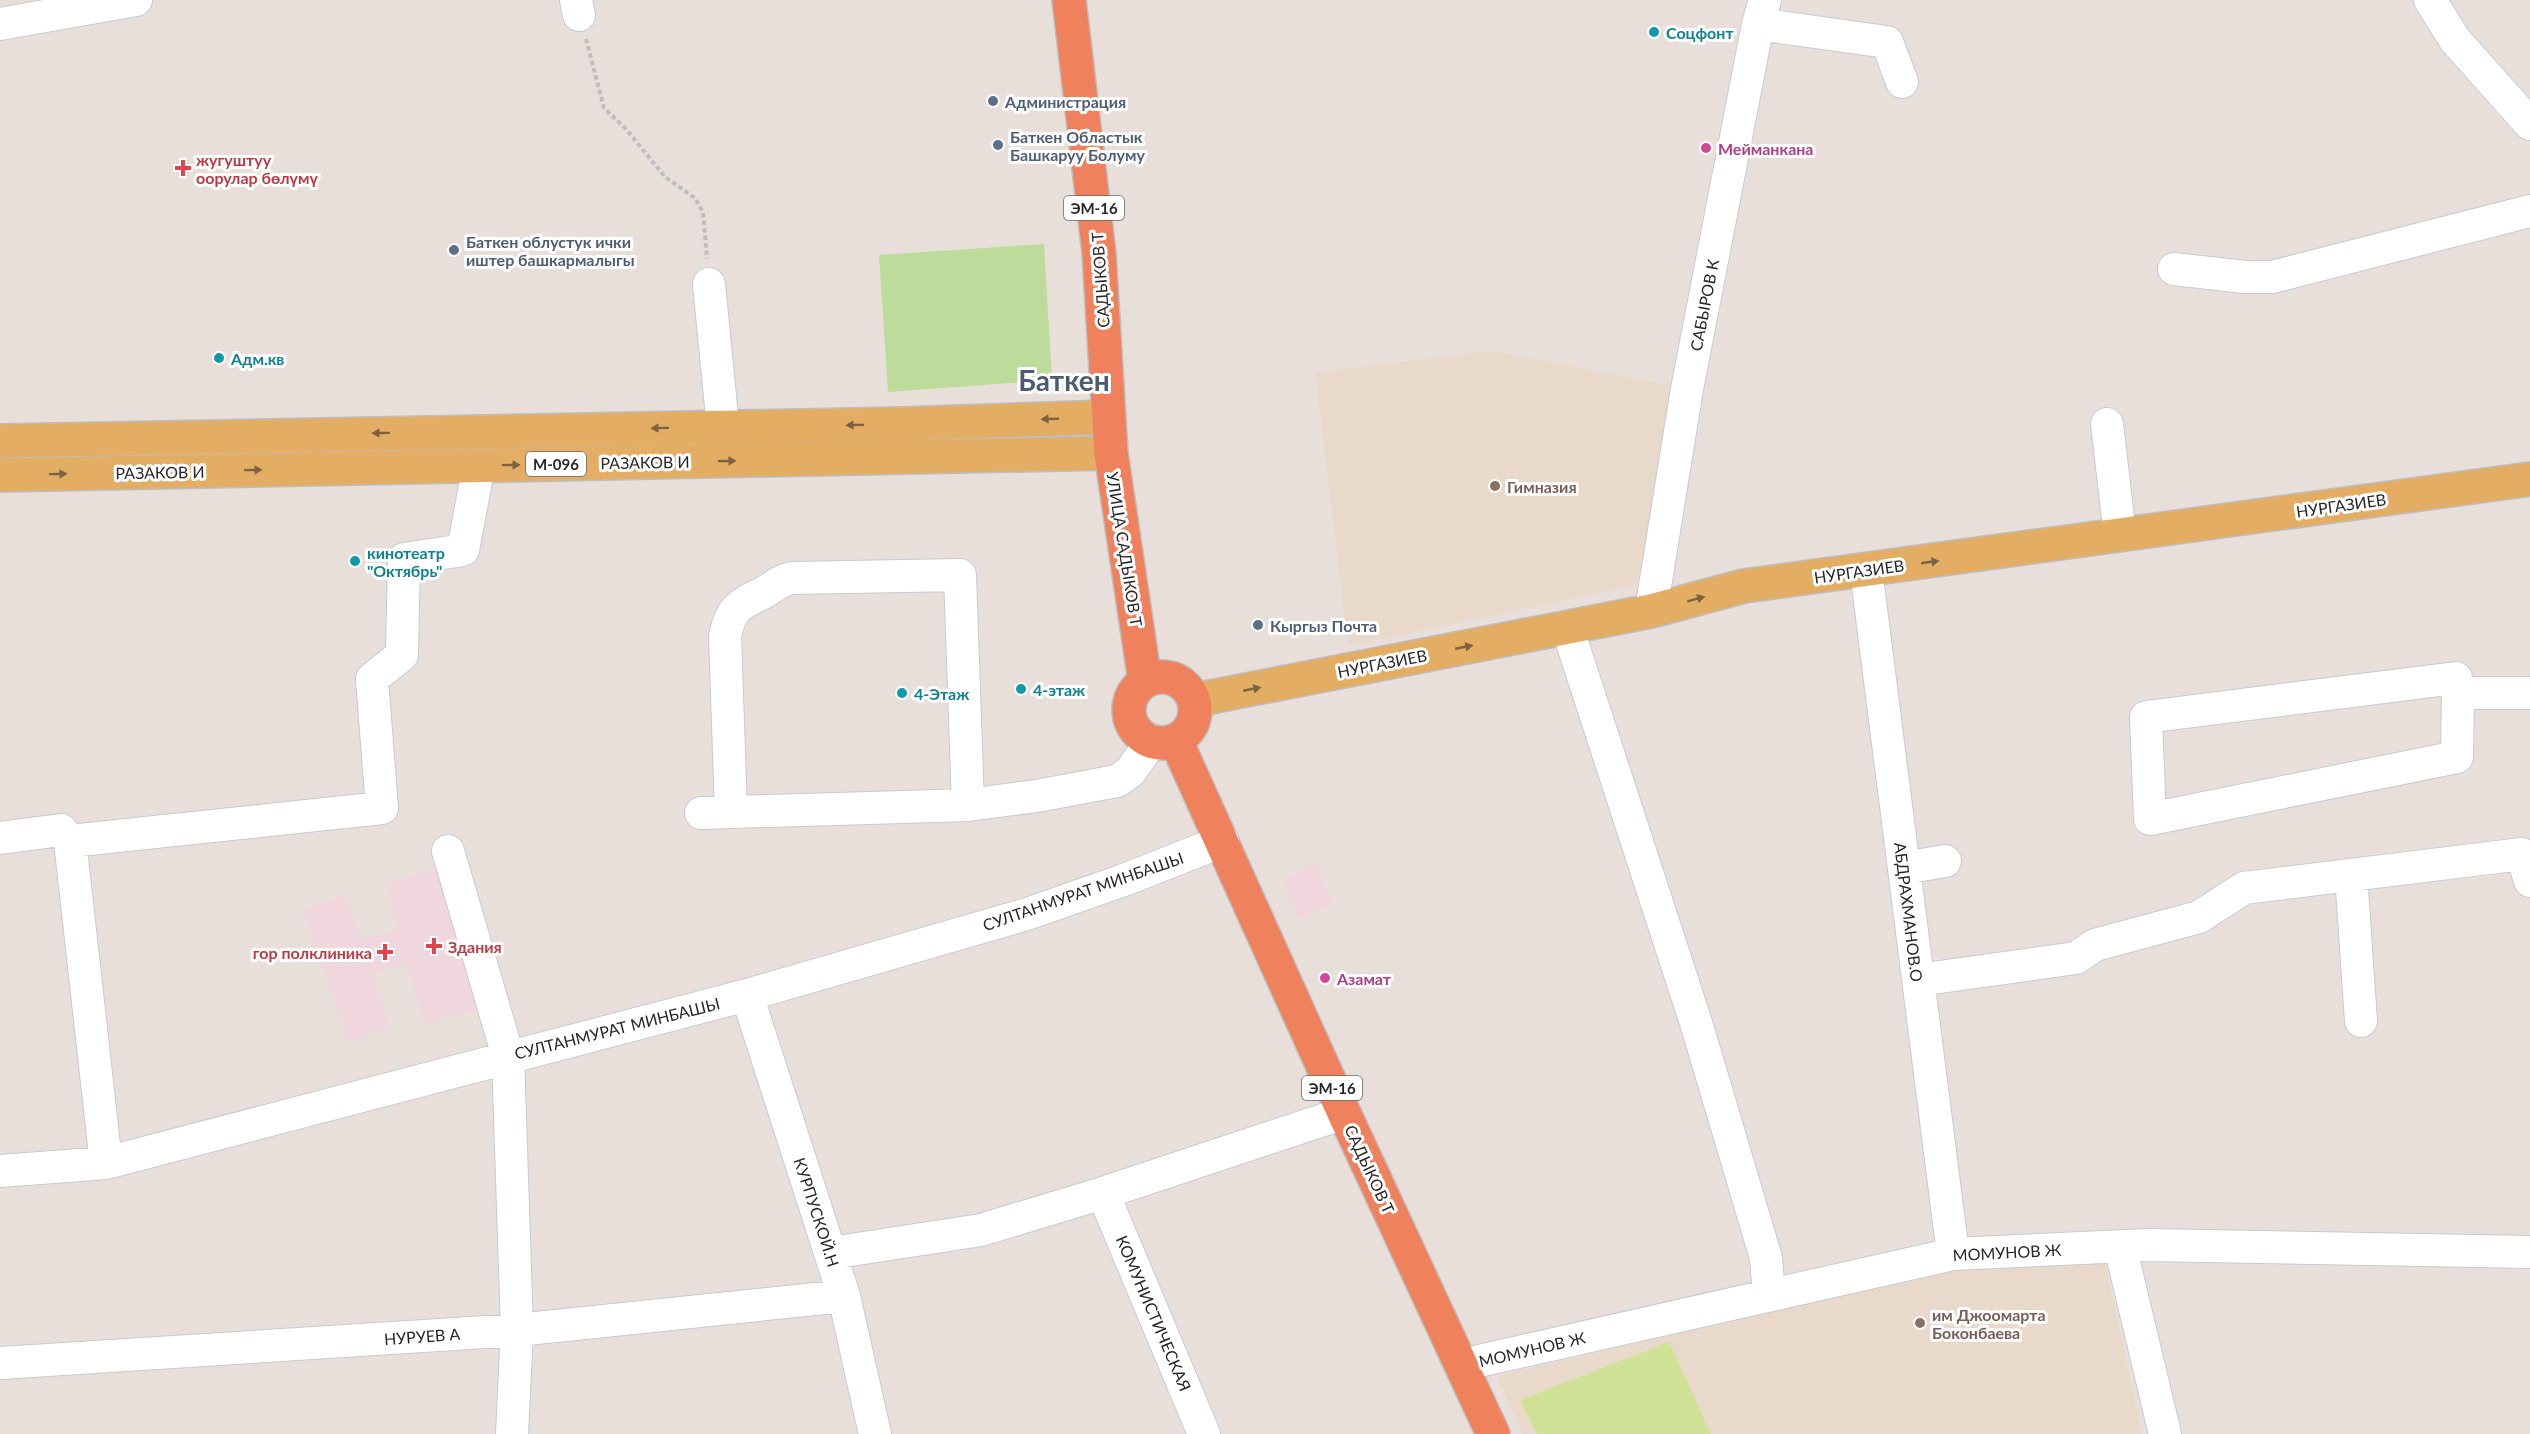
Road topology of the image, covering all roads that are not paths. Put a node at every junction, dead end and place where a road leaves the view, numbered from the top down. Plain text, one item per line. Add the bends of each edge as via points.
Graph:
1 (136, 0) edge
2 (1069, 0) edge
3 (2430, 0) edge
4 (1761, 12) edge
5 (0, 24) edge
6 (1902, 82) dead end
7 (2530, 124) edge
8 (2530, 211) edge
9 (2175, 269) dead end
10 (709, 284) road end
11 (1108, 417) junction
12 (2107, 424) dead end
13 (723, 427) junction
14 (413, 433) junction
15 (0, 441) edge
16 (1111, 453) junction
17 (479, 465) junction
18 (413, 467) junction
19 (0, 475) edge
20 (2530, 479) edge
21 (2121, 536) junction
22 (1866, 570) junction
23 (1650, 611) junction
24 (1567, 627) junction
25 (1145, 681) junction
26 (2458, 693) junction
27 (2530, 693) edge
28 (1195, 700) junction
29 (1163, 741) junction
30 (968, 805) junction
31 (0, 838) edge
32 (70, 841) junction
33 (1223, 841) junction
34 (448, 851) dead end
35 (1945, 861) dead end
36 (1904, 868) junction
37 (2351, 874) junction
38 (2530, 881) edge
39 (1918, 980) junction
40 (747, 994) junction
41 (2361, 1021) dead end
42 (508, 1056) junction
43 (1344, 1113) junction
44 (106, 1163) junction
45 (0, 1171) edge
46 (1103, 1193) junction
47 (2120, 1246) junction
48 (831, 1252) junction
49 (2530, 1252) edge
50 (1953, 1254) junction
51 (1769, 1294) junction
52 (844, 1296) junction
53 (517, 1330) junction
54 (0, 1363) edge
55 (1461, 1365) junction
56 (512, 1434) edge
57 (875, 1434) edge
58 (1204, 1434) edge
59 (1493, 1434) edge
60 (2165, 1434) edge

1 - 5 street
2 - 11 highway, САДЫКОВ Т / ЭМ-16 via 1100,253
3 - 7 street via 2455,40
4 - 6 street via 1887,42
4 - 23 street, САБЫРОВ К via 1687,389
8 - 9 street via 2272,277 2245,278
10 - 13 street
11 -> 13 main road, РАЗАКОВ И / М-096
11 - 16 highway, УЛИЦА САДЫКОВ Т / ЭМ-16
12 - 21 street
13 -> 14 main road, РАЗАКОВ И / М-096
14 -> 15 main road, РАЗАКОВ И / М-096
14 - 18 main road
17 -> 16 main road, РАЗАКОВ И / М-096
16 - 25 highway, УЛИЦА САДЫКОВ Т / ЭМ-16
17 - 18 main road, РАЗАКОВ И / М-096
17 - 32 street via 463,550 404,559 402,655 372,679 382,808
19 -> 18 main road, РАЗАКОВ И / М-096
20 - 21 main road, НУРГАЗИЕВ
22 -> 21 main road, НУРГАЗИЕВ
23 -> 22 main road, НУРГАЗИЕВ via 1744,586
22 - 36 street, АБДРАХМАНОВ.О
23 - 24 main road, НУРГАЗИЕВ
28 -> 24 main road, НУРГАЗИЕВ
24 - 51 street via 1697,1026 1766,1258
25 - 28 highway via 1155,677 1176,679
25 - 29 highway, ЭМ-16 via 1131,697 1129,708 1142,736
26 - 26 street via 2456,678 2146,717 2150,819 2457,757
26 - 27 street
28 - 29 highway via 1193,722 1182,737
29 - 30 street via 1118,781
29 - 33 highway, САДЫКОВ Т / ЭМ-16 via 1181,752
30 - 30 street via 716,812 725,636 735,609 781,580 792,578 960,575
31 - 32 street via 61,831
32 - 44 street
33 - 40 street, СУЛТАНМУРАТ МИНБАШЫ via 1027,914
33 - 43 highway, САДЫКОВ Т / ЭМ-16
34 - 42 street
35 - 36 street
36 - 39 street, АБДРАХМАНОВ.О
37 - 38 street via 2522,854
37 - 39 street via 2244,888 2199,917 2095,945 2076,958
37 - 41 street
39 - 50 street, АБДРАХМАНОВ.О
40 - 42 street, СУЛТАНМУРАТ МИНБАШЫ
40 - 48 street, КУРПУСКОЙ.Н
42 - 44 street, СУЛТАНМУРАТ МИНБАШЫ
42 - 53 street
43 - 46 street
43 - 55 highway, САДЫКОВ Т / ЭМ-16
44 - 45 street, СУЛТАНМУРАТ МИНБАШЫ
46 - 48 street via 981,1230
46 - 58 street, КОМУНИСТИЧЕСКАЯ
47 - 49 street, МОМУНОВ Ж
47 - 50 street, МОМУНОВ Ж
47 - 60 street
48 - 52 street, КУРПУСКОЙ.Н
50 - 51 street, МОМУНОВ Ж
51 - 55 street, МОМУНОВ Ж
52 - 53 street, НУРУЕВ А
52 - 57 street, КУРПУСКОЙ.Н
53 - 54 street, НУРУЕВ А
53 - 56 street
55 - 59 highway, САДЫКОВ Т / ЭМ-16

